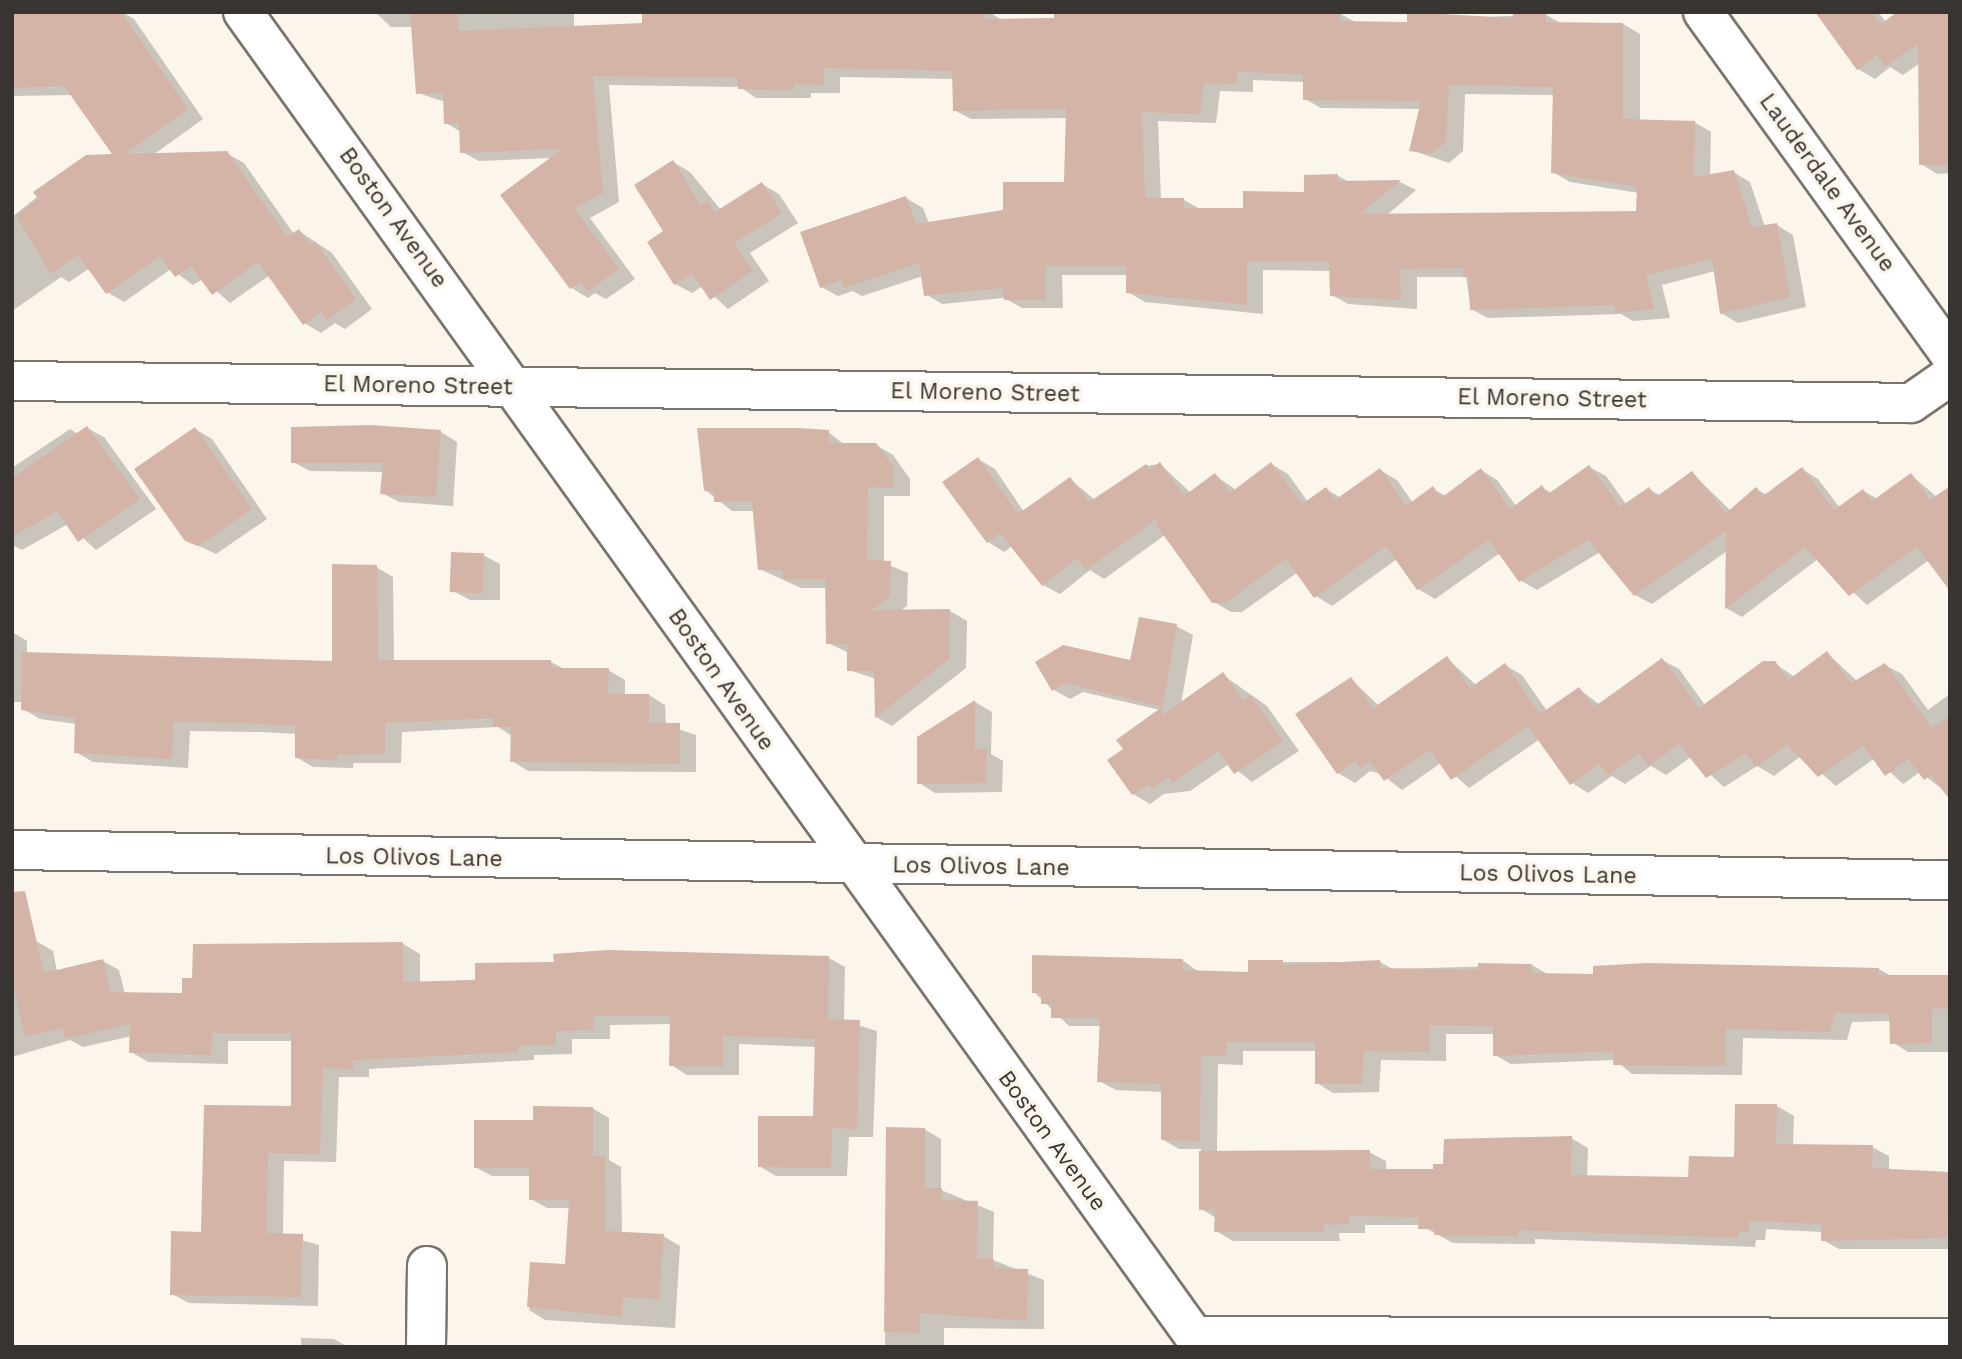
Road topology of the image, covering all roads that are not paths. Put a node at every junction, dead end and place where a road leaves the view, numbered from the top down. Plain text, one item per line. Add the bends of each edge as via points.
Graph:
1 (243, 12) edge
2 (1703, 12) edge
3 (1950, 354) edge
4 (1950, 376) edge
5 (12, 381) edge
6 (515, 388) junction
7 (12, 850) edge
8 (852, 866) junction
9 (1950, 880) edge
10 (427, 1266) dead end
11 (1950, 1338) edge
12 (1198, 1341) edge
13 (426, 1347) edge

1 - 6 street, Boston Avenue
2 - 3 street, Lauderdale Avenue
4 - 6 street, El Moreno Street via 1911,403
5 - 6 street, El Moreno Street
6 - 8 street, Boston Avenue
7 - 8 street, Los Olivos Lane
8 - 9 street, Los Olivos Lane
8 - 12 street, Boston Avenue
10 - 13 street
11 - 12 street

